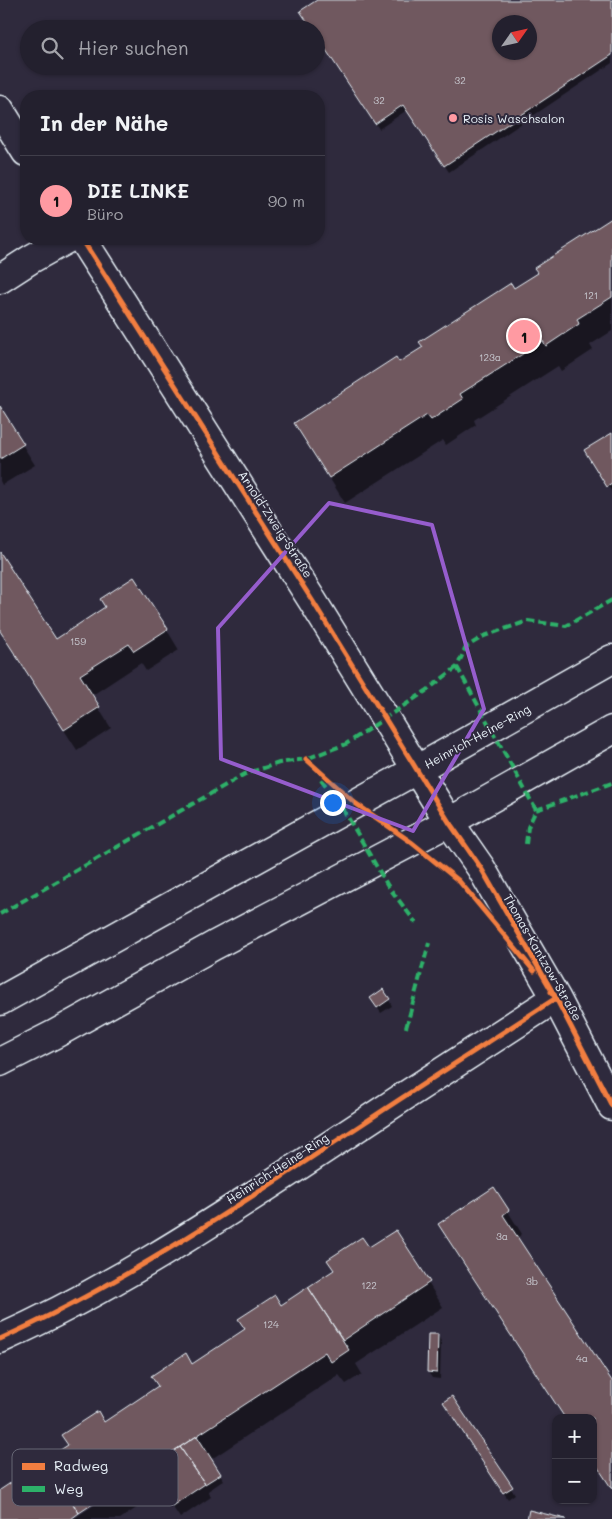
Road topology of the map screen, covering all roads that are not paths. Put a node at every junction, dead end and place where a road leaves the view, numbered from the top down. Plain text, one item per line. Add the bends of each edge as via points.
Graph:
1 (0, 110) edge
2 (20, 142) edge
3 (56, 245) edge
4 (86, 245) edge
5 (0, 279) edge
6 (612, 658) edge
7 (612, 730) edge
8 (416, 770) junction
9 (449, 822) junction
10 (556, 998) junction
11 (0, 1001) edge
12 (0, 1062) edge
13 (612, 1106) edge
14 (0, 1339) edge

1 - 2 street
3 - 5 street
4 - 8 street, Arnold-Zweig-Straße
6 - 8 street, Heinrich-Heine-Ring
7 - 9 street
8 - 9 street, Arnold-Zweig-Straße
8 - 11 street, Heinrich-Heine-Ring
9 - 10 street, Thomas-Kantzow-Straße via 482,868
9 - 12 street
10 - 13 street, Thomas-Kantzow-Straße
10 - 14 street, Heinrich-Heine-Ring via 195,1233 68,1306

